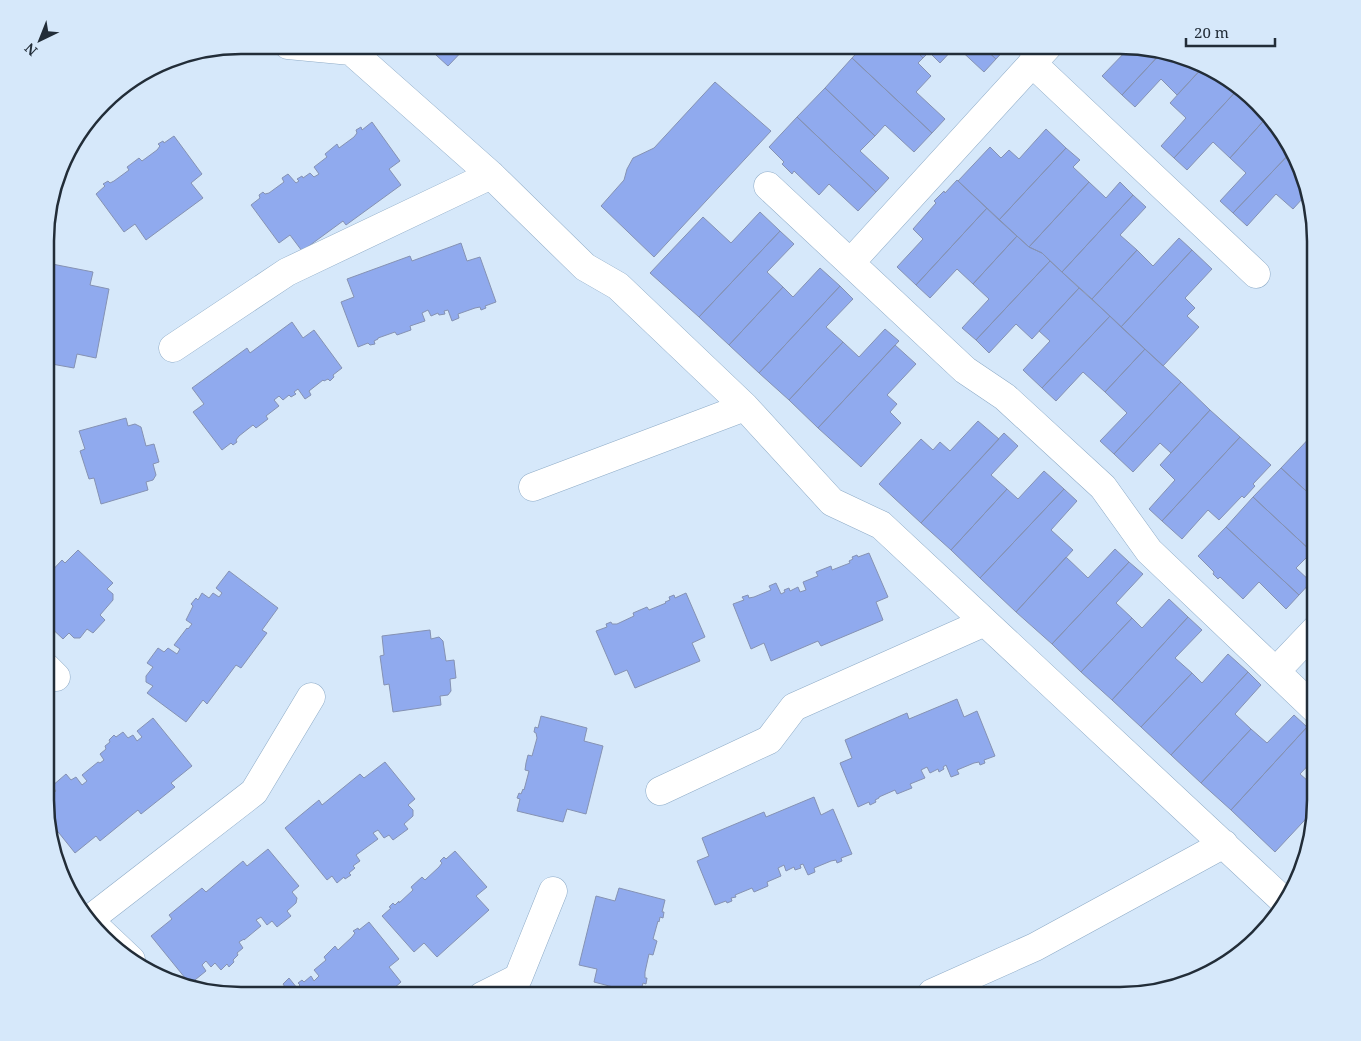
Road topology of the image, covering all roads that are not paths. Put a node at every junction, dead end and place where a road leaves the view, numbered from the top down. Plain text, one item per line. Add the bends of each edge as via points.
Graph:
1 (357, 54) edge
2 (1041, 54) edge
3 (491, 175) junction
4 (768, 186) dead end
5 (851, 262) junction
6 (1256, 274) dead end
7 (173, 348) dead end
8 (745, 407) junction
9 (533, 487) dead end
10 (985, 622) junction
11 (1307, 638) edge
12 (1276, 671) junction
13 (311, 697) dead end
14 (1307, 701) edge
15 (660, 791) dead end
16 (1224, 844) junction
17 (554, 891) dead end
18 (1280, 897) edge
19 (94, 916) edge
20 (500, 987) edge
21 (945, 987) edge

1 - 3 street
2 - 5 street
2 - 6 street
3 - 7 street via 287,272
3 - 8 street via 585,267 618,286
4 - 5 street
5 - 12 street via 965,370 1005,397 1103,487 1149,552
8 - 9 street
8 - 10 street via 832,502 881,525
10 - 15 street via 794,707 768,740
10 - 16 street
11 - 12 street
12 - 14 street
13 - 19 street via 254,792
16 - 18 street
16 - 21 street via 1035,946
17 - 20 street via 518,978

